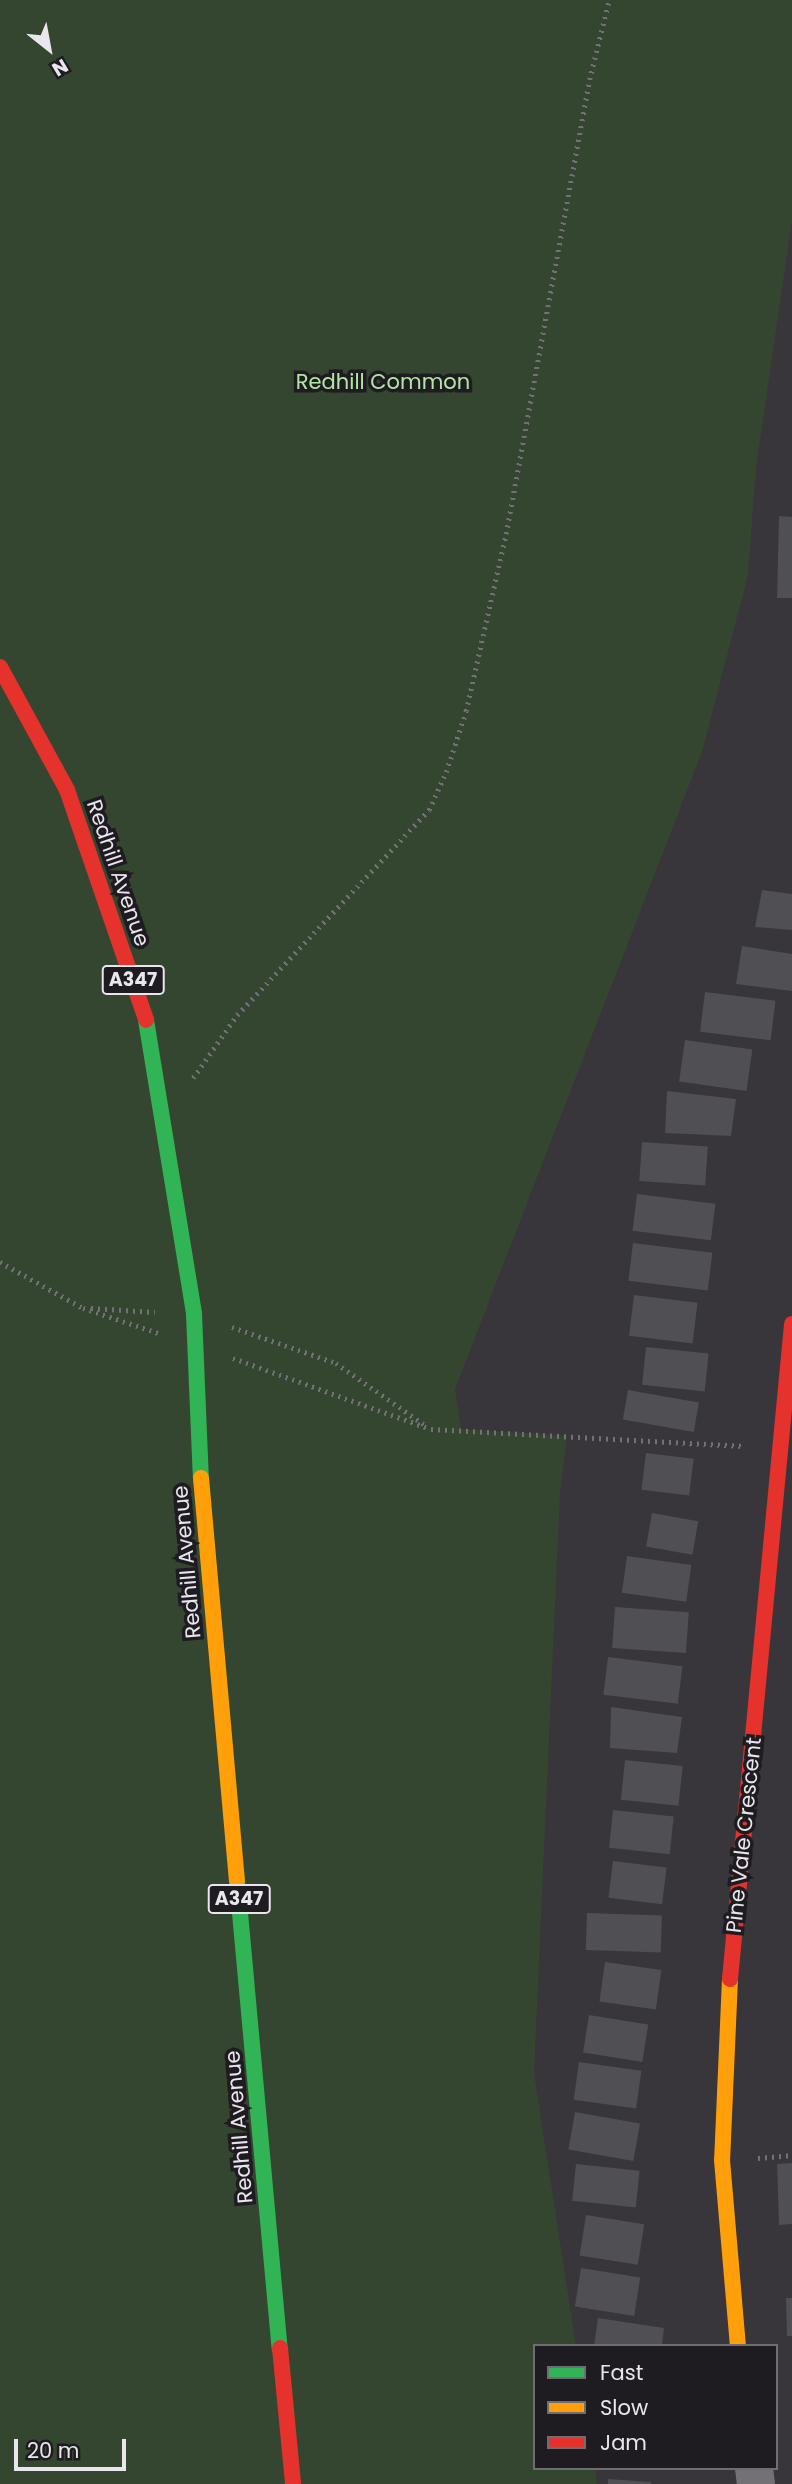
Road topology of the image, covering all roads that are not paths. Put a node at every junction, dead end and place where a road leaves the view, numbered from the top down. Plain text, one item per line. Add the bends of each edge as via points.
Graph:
1 (0, 667) edge
2 (792, 1324) edge
3 (738, 2344) edge
4 (293, 2484) edge

1 - 4 main road, Redhill Avenue / A347 via 67,790 145,1016 194,1314 202,1498
2 - 3 main road, Pine Vale Crescent via 733,1945 722,2160

